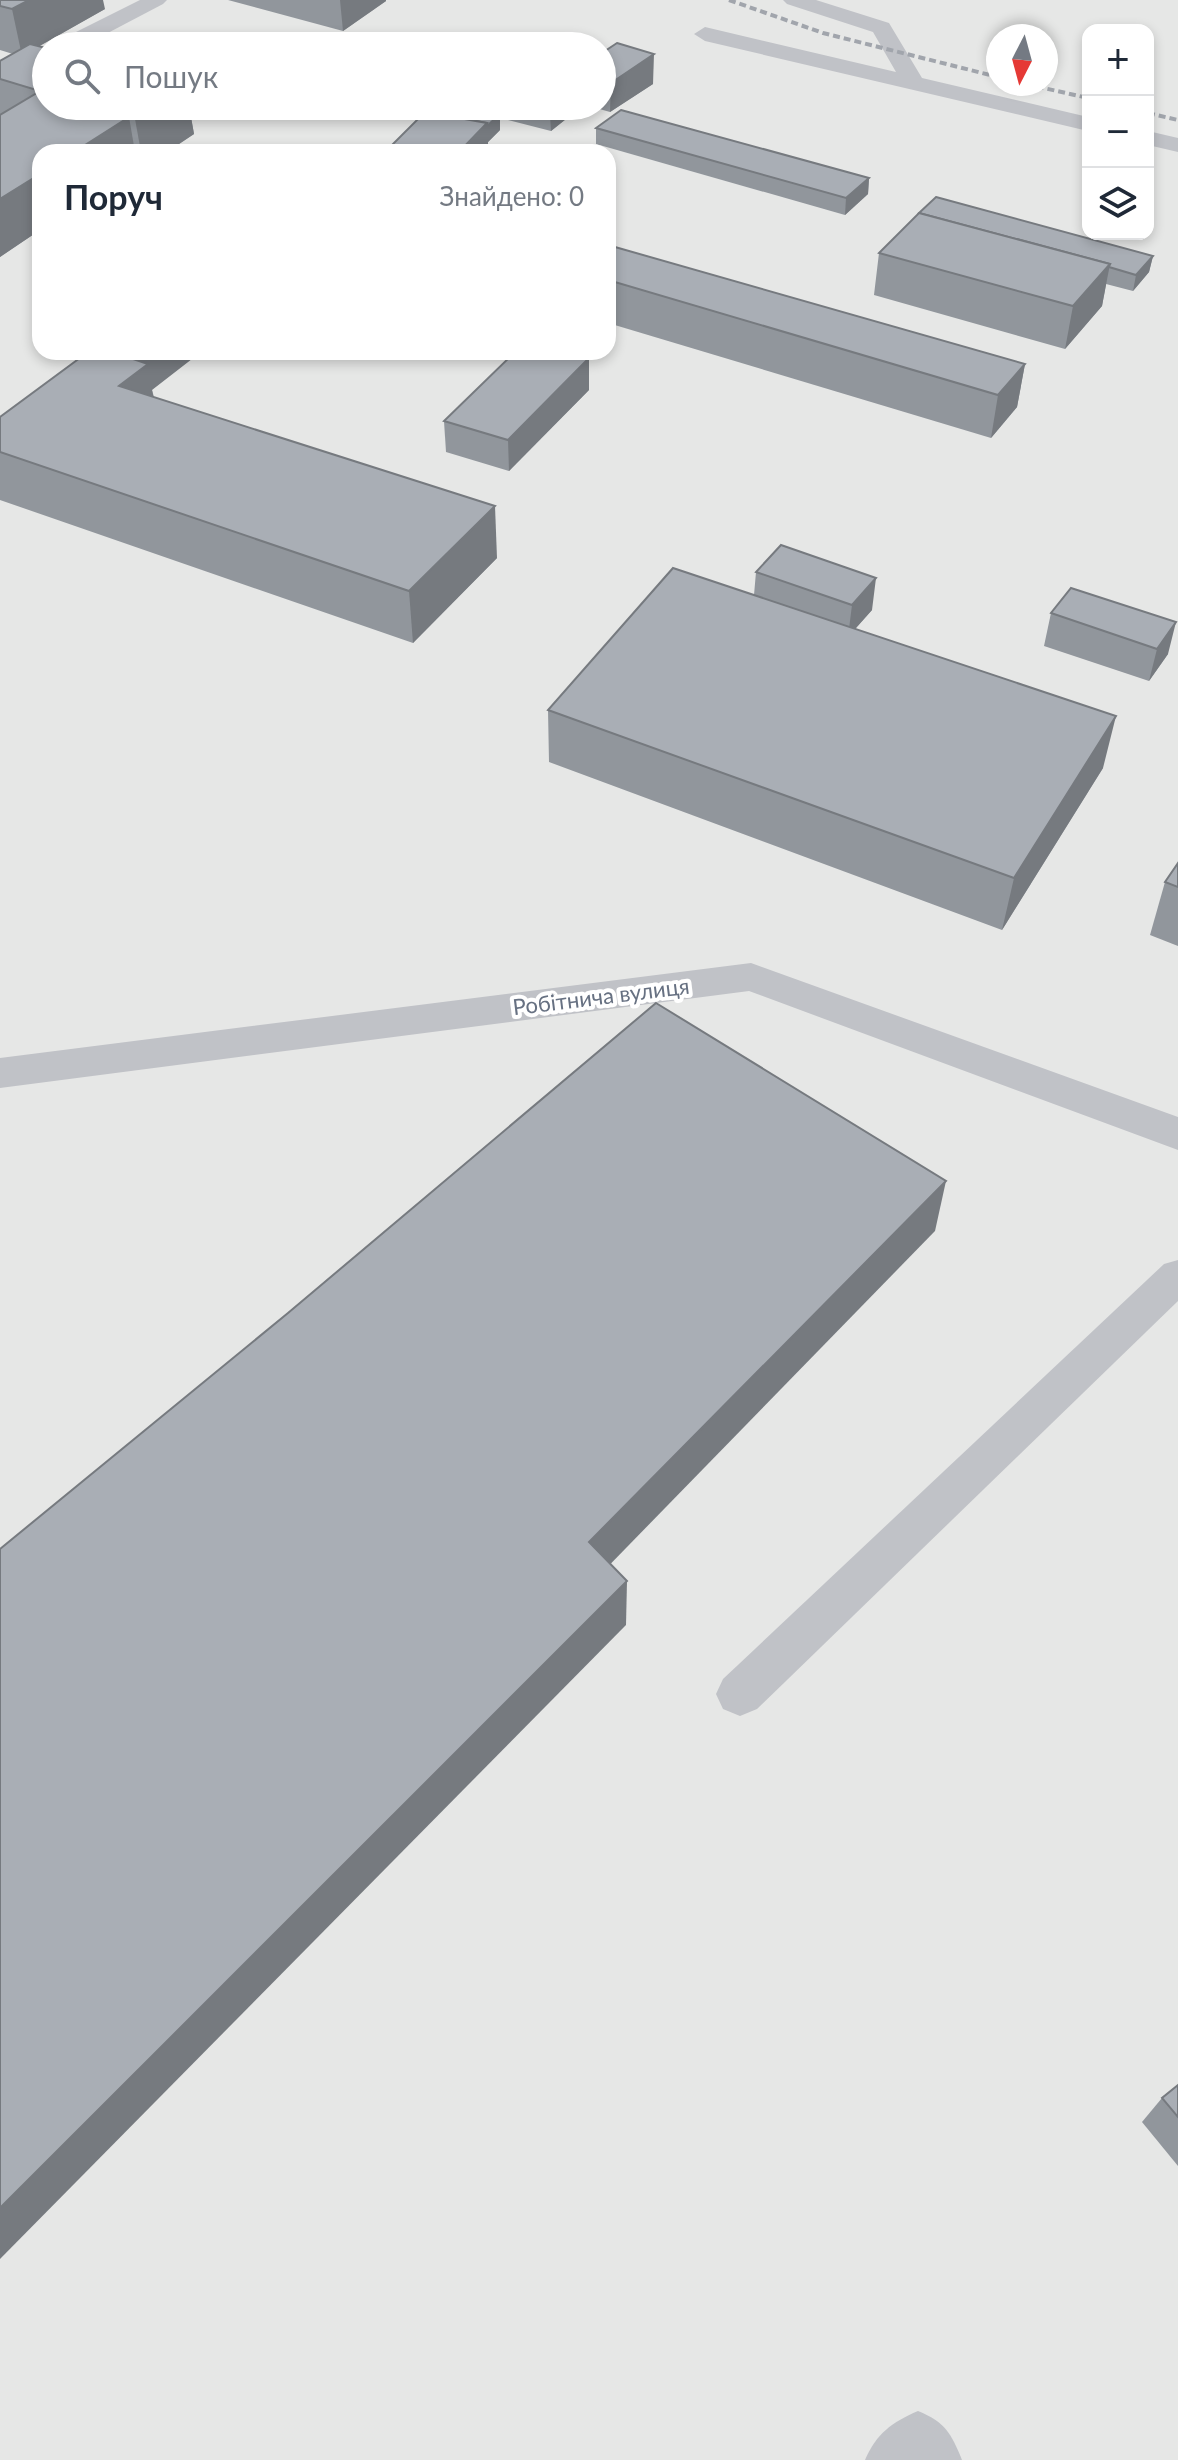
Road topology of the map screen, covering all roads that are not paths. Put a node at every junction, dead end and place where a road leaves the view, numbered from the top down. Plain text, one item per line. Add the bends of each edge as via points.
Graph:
1 (156, 0) edge
2 (794, 0) edge
3 (93, 32) edge
4 (705, 34) dead end
5 (914, 83) junction
6 (1082, 123) edge
7 (1154, 139) edge
8 (1178, 145) edge
9 (0, 1073) edge
10 (1178, 1134) edge
11 (1178, 1276) edge
12 (740, 1694) dead end
13 (894, 2460) edge
14 (933, 2460) edge

1 - 3 lane
2 - 5 lane via 881,28
4 - 5 lane
5 - 6 lane
7 - 8 lane
9 - 10 street, Робітнича вулиця via 751,977
11 - 12 lane
13 - 14 lane via 918,2440

